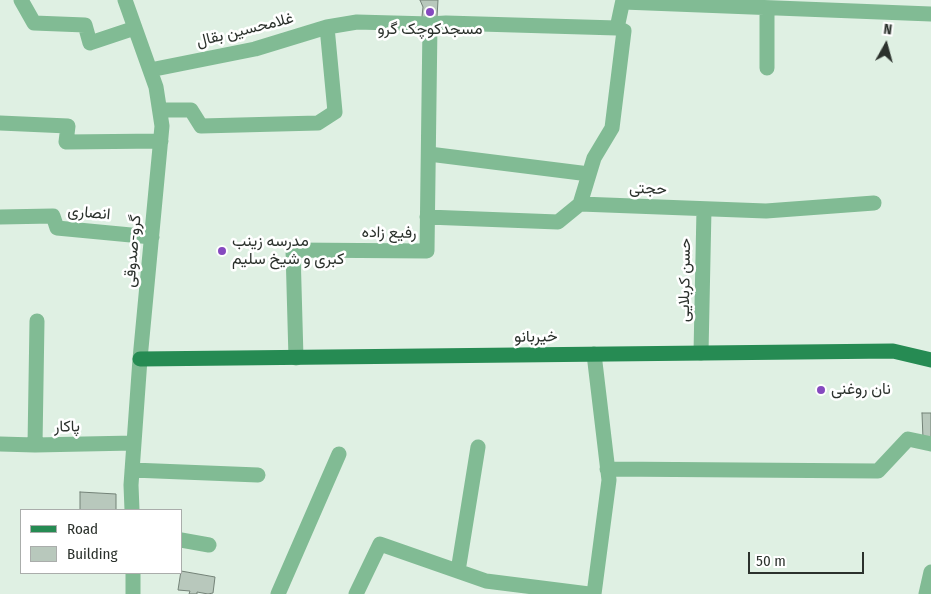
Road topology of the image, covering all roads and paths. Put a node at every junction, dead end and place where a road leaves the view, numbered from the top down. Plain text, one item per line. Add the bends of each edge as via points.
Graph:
1 (21, 0) edge
2 (125, 0) edge
3 (623, 1) edge
4 (767, 8) junction
5 (931, 14) edge
6 (430, 24) junction
7 (327, 27) junction
8 (135, 28) junction
9 (617, 28) junction
10 (767, 68) dead end
11 (150, 70) junction
12 (160, 110) junction
13 (0, 123) edge
14 (161, 141) junction
15 (428, 154) junction
16 (589, 174) junction
17 (874, 203) dead end
18 (580, 204) junction
19 (704, 208) junction
20 (0, 217) edge
21 (427, 217) junction
22 (152, 237) junction
23 (37, 321) dead end
24 (701, 353) junction
25 (594, 354) junction
26 (296, 358) junction
27 (140, 359) junction
28 (931, 360) edge
29 (134, 443) junction
30 (0, 444) edge
31 (931, 444) edge
32 (35, 445) junction
33 (478, 447) dead end
34 (339, 454) dead end
35 (607, 469) junction
36 (132, 470) junction
37 (258, 474) dead end
38 (132, 509) edge
39 (182, 540) edge
40 (209, 545) dead end
41 (458, 571) junction
42 (931, 572) edge
43 (133, 574) edge
44 (484, 587) edge
45 (133, 594) edge
46 (278, 594) edge
47 (356, 594) edge
48 (589, 594) edge
49 (594, 594) edge
50 (926, 594) edge

1 - 8 street via 34,23 85,25 90,43
2 - 8 street, گرو-صدوقی
3 - 4 street
3 - 9 street
4 - 5 street
4 - 10 street
6 - 7 street, غلامحسین بقال via 357,22
6 - 9 street, غلامحسین بقال
6 - 15 street, رفیع زاده
7 - 11 street, غلامحسین بقال via 255,48
7 - 12 street via 335,112 318,123 201,126 191,110
8 - 11 street, گرو-صدوقی
9 - 16 street via 624,32 612,128 594,158
11 - 12 street, گرو-صدوقی
12 - 14 street, گرو-صدوقی
13 - 14 street via 68,126 66,142
14 - 22 street, گرو-صدوقی
15 - 16 street
15 - 21 street, رفیع زاده
16 - 18 street
17 - 19 street, حجتی via 766,211
18 - 19 street, حجتی
18 - 21 street via 558,222
19 - 24 street, حسن کربلایی
20 - 22 street, انصاری via 53,216 57,228
21 - 26 street, رفیع زاده via 427,251 293,250
22 - 27 street, گرو-صدوقی
23 - 32 street
24 - 25 main road, خیربانو
24 - 28 main road, خیربانو via 893,351
25 - 26 main road, خیربانو
25 - 35 street
26 - 27 main road, خیربانو
27 - 29 street, گرو-صدوقی
29 - 32 street, پاکار
29 - 36 street, گرو-صدوقی
30 - 32 street, پاکار
31 - 35 street via 908,439 878,471
33 - 41 street
34 - 46 street
35 - 49 street
36 - 37 street
36 - 38 street, گرو-صدوقی
39 - 40 street
41 - 44 street
41 - 47 street via 380,544
42 - 50 street
43 - 45 street
44 - 48 street

